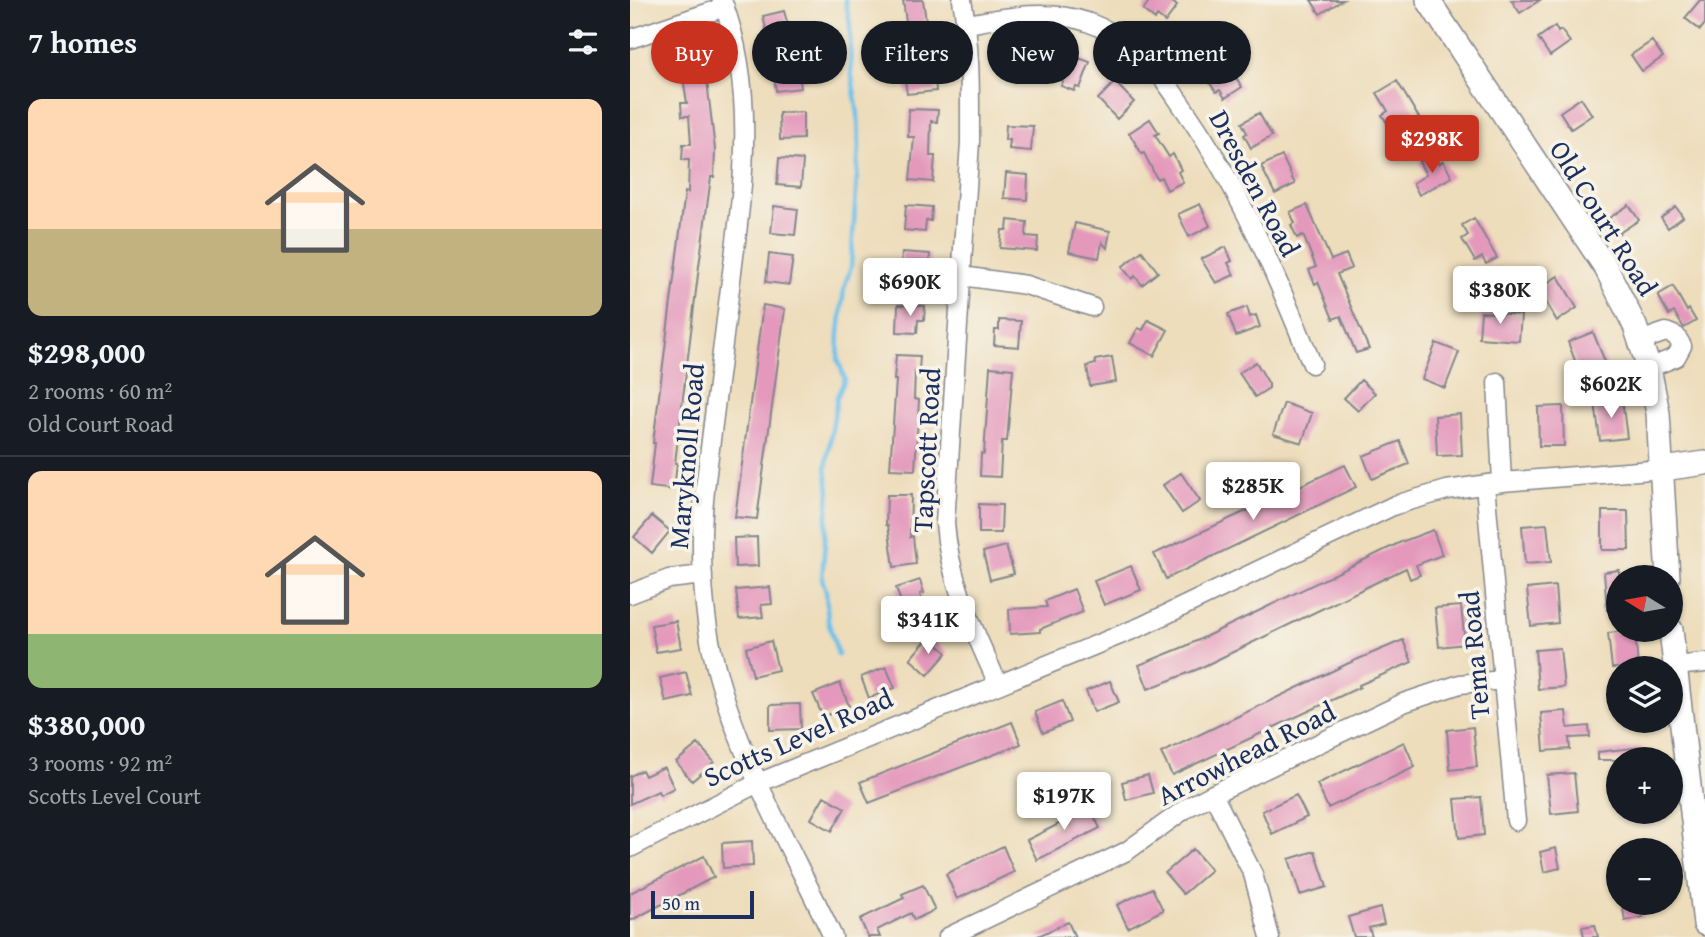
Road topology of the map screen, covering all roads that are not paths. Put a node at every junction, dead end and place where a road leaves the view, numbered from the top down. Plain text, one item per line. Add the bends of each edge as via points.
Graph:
1 (962, 0) edge
2 (1428, 0) edge
3 (723, 4) edge
4 (966, 21) edge
5 (973, 23) edge
6 (630, 39) edge
7 (970, 84) edge
8 (962, 276) junction
9 (1092, 307) dead end
10 (1640, 341) junction
11 (1312, 364) dead end
12 (1649, 368) junction
13 (1497, 382) dead end
14 (1705, 463) edge
15 (1663, 469) junction
16 (1493, 483) junction
17 (1667, 565) edge
18 (703, 575) junction
19 (630, 594) edge
20 (1705, 663) edge
21 (1683, 665) edge
22 (1503, 680) junction
23 (998, 684) junction
24 (1683, 733) edge
25 (758, 783) junction
26 (1213, 794) junction
27 (1516, 821) dead end
28 (630, 848) edge
29 (1705, 924) edge
30 (977, 931) edge
31 (833, 937) edge
32 (948, 937) edge
33 (1270, 937) edge

1 - 4 street, Tapscott Road
2 - 10 main road, Old Court Road via 1606,268
3 - 6 street
3 - 18 street, Maryknoll Road via 740,73 745,150 702,518
5 - 11 street, Dresden Road via 1034,15 1071,18 1106,30 1141,52 1208,143 1240,199
7 - 8 street, Tapscott Road
8 - 9 street via 1026,285
8 - 23 street, Tapscott Road via 946,499 947,544 956,583
10 - 12 main road, Old Court Road
10 - 12 street via 1666,332 1676,336 1682,346 1676,358
12 - 15 main road, Old Court Road
13 - 16 street, Tema Road
14 - 15 main road, Scotts Level Road
15 - 16 street, Scotts Level Road
15 - 17 main road, Old Court Road
16 - 22 street, Tema Road
16 - 23 street, Scotts Level Road via 1395,505 1198,601
18 - 19 street via 669,579
18 - 25 street, Maryknoll Road via 715,664
20 - 21 street
22 - 26 street, Arrowhead Road via 1460,684 1403,703
22 - 27 street, Tema Road
23 - 25 street, Scotts Level Road
24 - 29 main road
25 - 28 street, Scotts Level Road
25 - 31 street, Maryknoll Road
26 - 30 street, Arrowhead Road via 1127,851
26 - 33 street via 1253,874
30 - 32 street, Arrowhead Road

